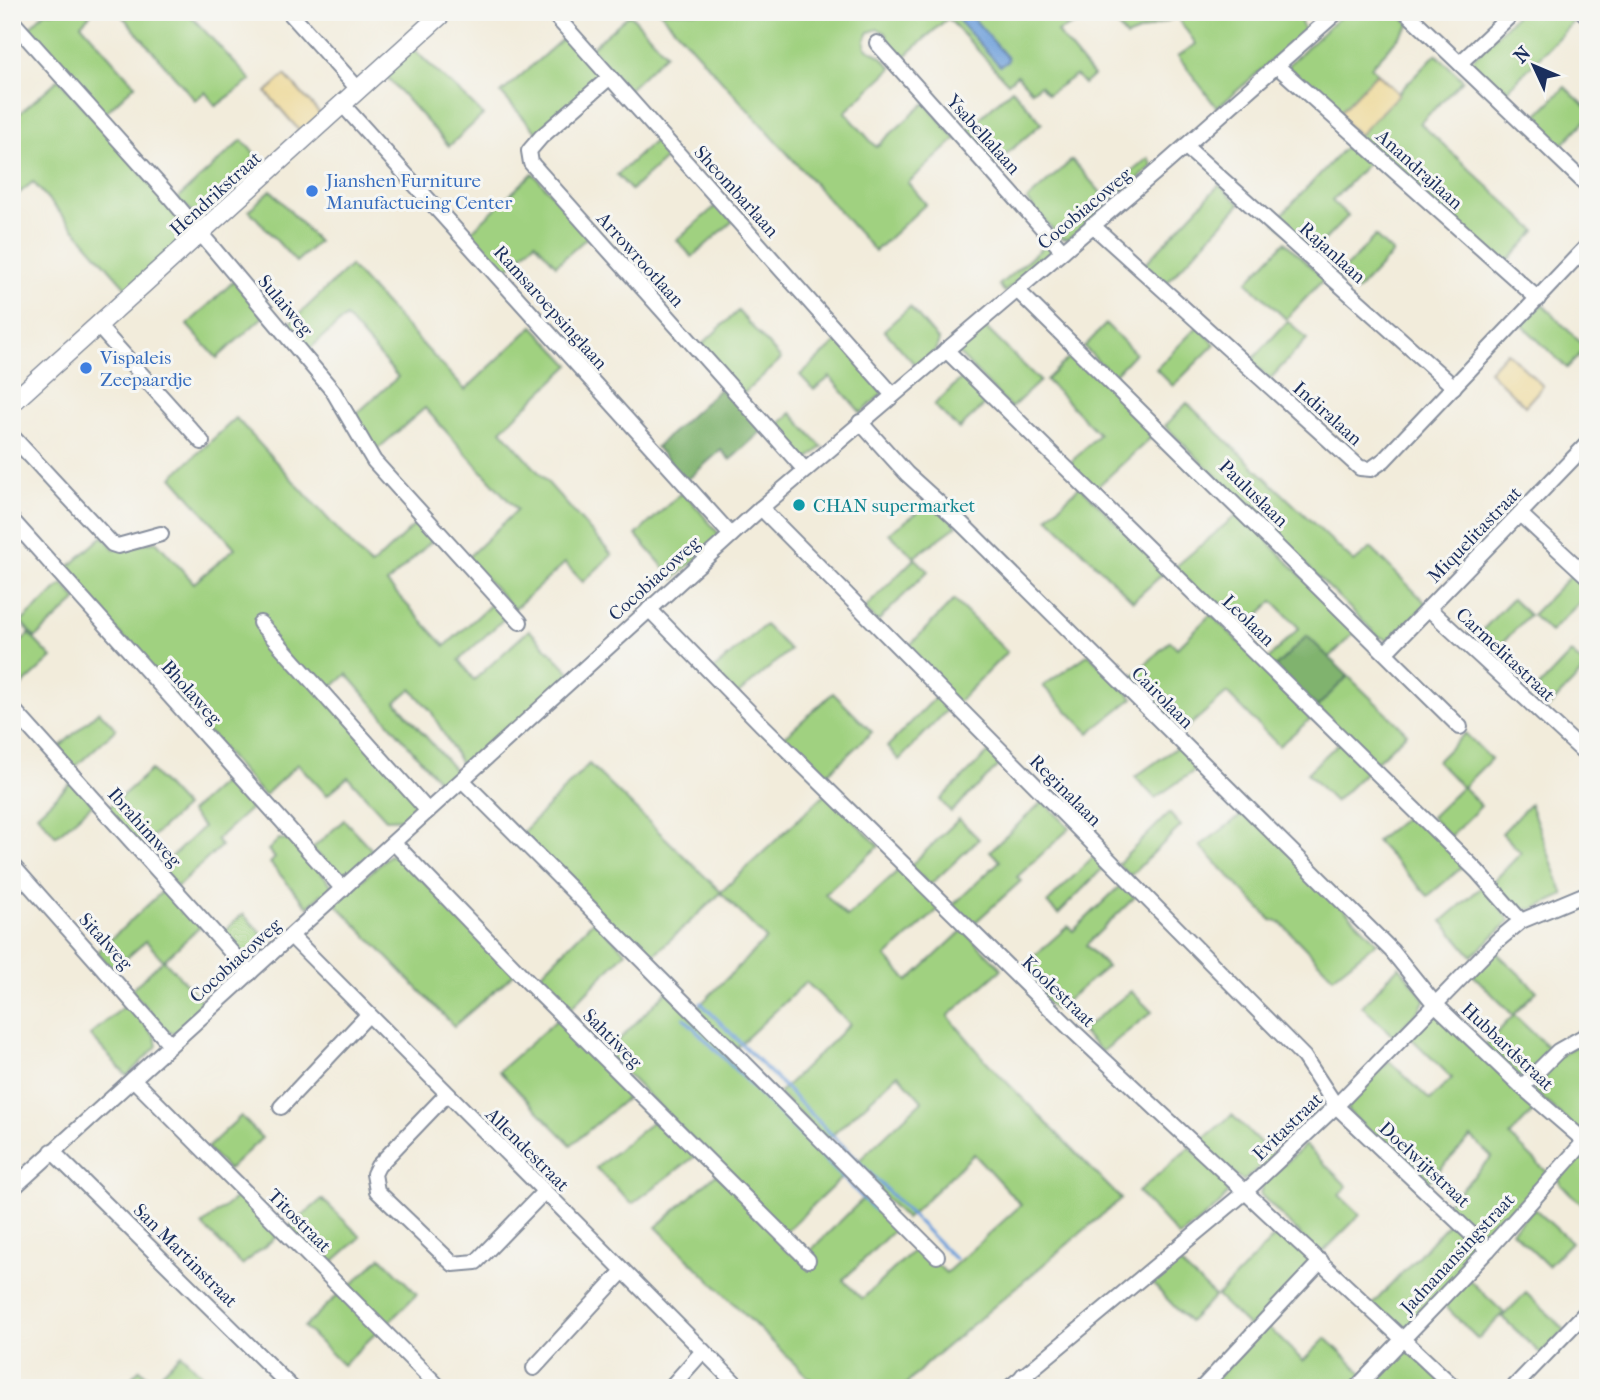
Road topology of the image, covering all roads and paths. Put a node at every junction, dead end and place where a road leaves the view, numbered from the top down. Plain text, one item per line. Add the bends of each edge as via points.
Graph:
1 (289, 12) edge
2 (444, 12) edge
3 (552, 12) edge
4 (1337, 12) edge
5 (1406, 12) edge
6 (1514, 12) edge
7 (1583, 12) edge
8 (1588, 17) edge
9 (12, 21) edge
10 (877, 43) dead end
11 (1460, 64) junction
12 (1277, 66) junction
13 (610, 77) junction
14 (359, 90) junction
15 (343, 105) junction
16 (1186, 146) junction
17 (1588, 186) edge
18 (1092, 225) junction
19 (201, 234) junction
20 (1588, 245) edge
21 (1063, 251) junction
22 (1017, 290) junction
23 (1538, 299) junction
24 (98, 326) junction
25 (946, 350) junction
26 (1454, 387) junction
27 (893, 395) junction
28 (12, 403) edge
29 (860, 422) junction
30 (12, 436) edge
31 (202, 442) dead end
32 (1588, 443) edge
33 (805, 470) junction
34 (761, 508) junction
35 (1520, 514) junction
36 (12, 520) edge
37 (162, 534) dead end
38 (731, 535) junction
39 (1588, 577) edge
40 (649, 609) junction
41 (1429, 609) junction
42 (520, 622) dead end
43 (260, 623) dead end
44 (1387, 651) junction
45 (12, 708) edge
46 (1460, 727) dead end
47 (1588, 756) edge
48 (463, 780) junction
49 (428, 811) junction
50 (394, 842) junction
51 (12, 864) edge
52 (343, 889) junction
53 (1588, 893) edge
54 (1521, 921) junction
55 (291, 936) junction
56 (250, 973) junction
57 (1434, 1003) junction
58 (368, 1016) junction
59 (1588, 1034) edge
60 (170, 1044) junction
61 (133, 1079) junction
62 (1522, 1087) junction
63 (447, 1094) junction
64 (1336, 1106) junction
65 (281, 1107) dead end
66 (1586, 1143) edge
67 (52, 1151) junction
68 (12, 1189) edge
69 (544, 1192) junction
70 (1245, 1192) junction
71 (1489, 1250) junction
72 (937, 1256) dead end
73 (808, 1259) dead end
74 (1321, 1261) junction
75 (623, 1271) junction
76 (1588, 1310) edge
77 (1403, 1339) junction
78 (703, 1351) junction
79 (534, 1368) dead end
80 (1023, 1376) junction
81 (292, 1388) edge
82 (440, 1388) edge
83 (670, 1388) edge
84 (740, 1388) edge
85 (1009, 1388) edge
86 (1034, 1388) edge
87 (1202, 1388) edge
88 (1356, 1388) edge
89 (1455, 1388) edge
90 (1513, 1388) edge

1 - 14 street
2 - 14 street, Hendrikstraat
3 - 13 street, Sheombarlaan
4 - 12 street, Cocobiacoweg
5 - 11 street
6 - 11 street
7 - 8 street
9 - 19 street, Sulaiweg
10 - 21 street, Ysabellalaan
11 - 17 street
12 - 16 street, Cocobiacoweg
12 - 23 street, Anandrajlaan
13 - 27 street, Sheombarlaan
13 - 33 street, Arrowrootlaan via 533,146 531,163
14 - 15 street, Hendrikstraat
15 - 19 street, Hendrikstraat
15 - 38 street, Ramsaroepsinglaan
16 - 18 street, Cocobiacoweg
16 - 26 street, Rajanlaan
18 - 21 street, Cocobiacoweg
18 - 26 street, Indiralaan via 1360,468 1371,469 1384,460
19 - 24 street, Hendrikstraat
19 - 42 street, Sulaiweg via 333,391 374,461
20 - 23 street, Indiralaan
21 - 22 street, Cocobiacoweg
22 - 25 street, Cocobiacoweg
22 - 44 street, Pauluslaan
23 - 26 street, Indiralaan
24 - 28 street, Hendrikstraat
24 - 31 street
25 - 27 street, Cocobiacoweg
25 - 54 street, Leolaan via 1477,872
27 - 29 street, Cocobiacoweg
29 - 33 street, Cocobiacoweg
29 - 57 street, Cairolaan via 907,474 1392,951
30 - 37 street via 112,544
32 - 35 street, Miquelitastraat
33 - 34 street, Cocobiacoweg
34 - 38 street, Cocobiacoweg
34 - 64 street, Reginalaan via 1304,1057
35 - 39 street
35 - 41 street, Miquelitastraat
36 - 52 street, Bholaweg
38 - 40 street, Cocobiacoweg
40 - 48 street, Cocobiacoweg
40 - 70 street, Koolestraat via 1023,983
41 - 44 street, Miquelitastraat
41 - 47 street, Carmelitastraat
43 - 49 street
44 - 46 street, Pauluslaan
45 - 56 street, Ibrahimweg
48 - 49 street, Cocobiacoweg
48 - 72 street
49 - 50 street, Cocobiacoweg
50 - 52 street, Cocobiacoweg
50 - 73 street, Sahtiweg via 528,982
51 - 60 street, Sitalweg
52 - 55 street, Cocobiacoweg
53 - 54 street, Evitastraat
54 - 57 street, Evitastraat
55 - 56 street, Cocobiacoweg
55 - 58 street, Allendestraat
56 - 60 street, Cocobiacoweg
57 - 62 street, Hubbardstraat
57 - 64 street, Evitastraat
58 - 63 street, Allendestraat
58 - 65 street
59 - 62 street via 1558,1051
60 - 61 street, Cocobiacoweg
61 - 67 street, Cocobiacoweg
61 - 82 street, Titostraat
62 - 66 street, Hubbardstraat
63 - 69 street, Allendestraat
63 - 69 street via 378,1166 374,1174 377,1191 460,1266 476,1262
64 - 70 street, Evitastraat
64 - 71 street, Doelwijtstraat
66 - 71 street, Jadnanansingstraat
67 - 68 street, Cocobiacoweg
67 - 81 street, San Martinstraat
69 - 75 street, Allendestraat
70 - 74 street, Koolestraat
70 - 80 street, Evitastraat
71 - 77 street, Jadnanansingstraat
74 - 77 street, Koolestraat
74 - 87 street
75 - 78 street, Allendestraat
75 - 79 street
76 - 90 street
77 - 88 street, Jadnanansingstraat
77 - 89 street, Koolestraat
78 - 83 street
78 - 84 street, Allendestraat
80 - 85 street, Evitastraat
80 - 86 street

